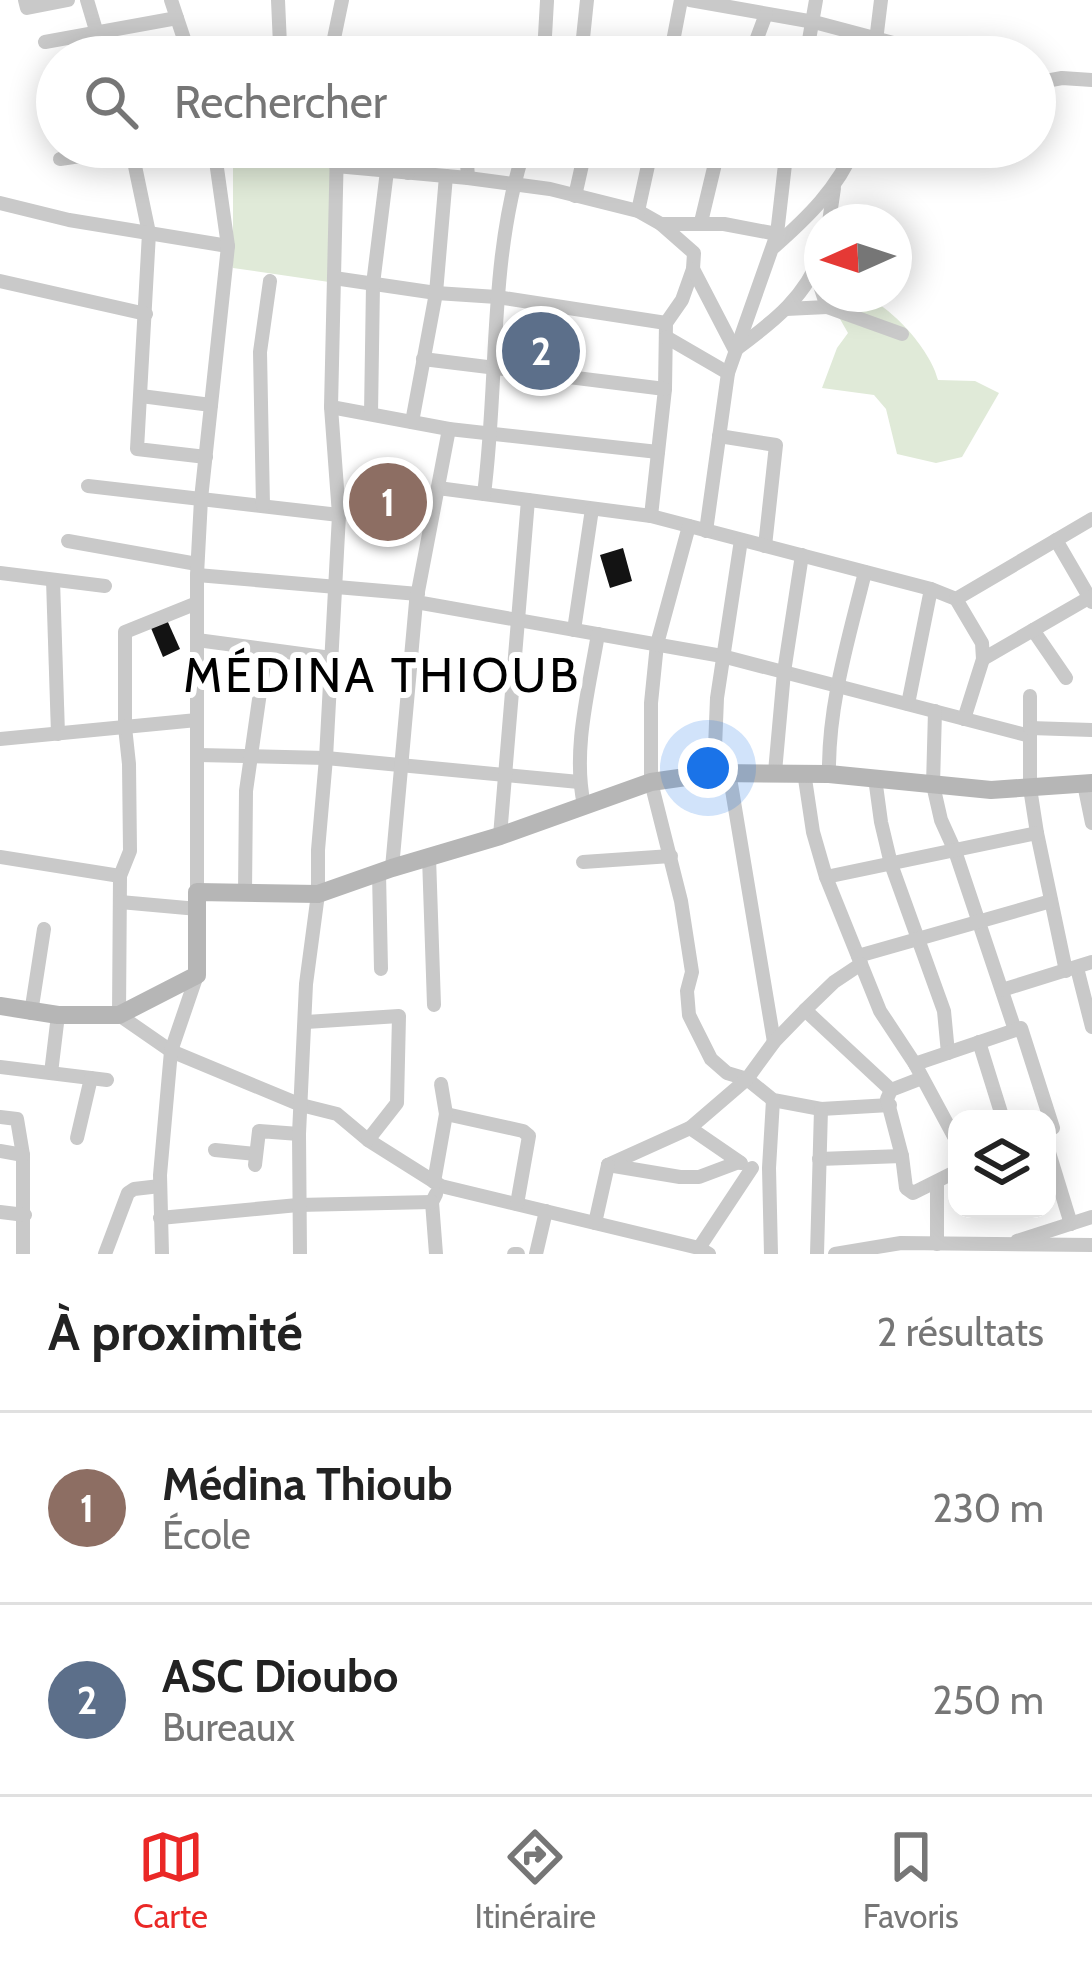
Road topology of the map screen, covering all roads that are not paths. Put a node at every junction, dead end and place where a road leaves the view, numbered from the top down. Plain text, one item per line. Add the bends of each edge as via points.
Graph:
1 (25, 0) edge
2 (68, 0) edge
3 (87, 0) edge
4 (171, 0) edge
5 (278, 0) edge
6 (342, 0) edge
7 (587, 0) edge
8 (685, 0) edge
9 (816, 0) edge
10 (881, 0) edge
11 (547, 2) edge
12 (742, 5) edge
13 (766, 14) junction
14 (177, 19) junction
15 (814, 22) junction
16 (98, 34) junction
17 (85, 36) edge
18 (183, 36) edge
19 (277, 36) edge
20 (338, 36) edge
21 (545, 36) edge
22 (583, 36) edge
23 (676, 36) edge
24 (757, 36) edge
25 (811, 36) edge
26 (873, 36) edge
27 (877, 36) edge
28 (1056, 79) edge
29 (1092, 80) edge
30 (135, 168) edge
31 (217, 168) edge
32 (337, 168) edge
33 (357, 168) edge
34 (408, 168) edge
35 (467, 168) edge
36 (518, 168) edge
37 (581, 168) edge
38 (647, 168) edge
39 (714, 168) edge
40 (786, 168) edge
41 (844, 168) edge
42 (387, 171) junction
43 (408, 172) junction
44 (446, 176) junction
45 (468, 178) junction
46 (512, 184) junction
47 (834, 188) junction
48 (575, 196) junction
49 (0, 203) edge
50 (832, 204) edge
51 (638, 211) junction
52 (700, 222) junction
53 (661, 224) junction
54 (149, 233) junction
55 (775, 240) junction
56 (228, 246) junction
57 (693, 269) junction
58 (334, 278) junction
59 (0, 280) edge
60 (270, 281) dead end
61 (373, 284) junction
62 (804, 287) edge
63 (436, 293) junction
64 (497, 297) junction
65 (804, 308) edge
66 (786, 309) junction
67 (841, 312) edge
68 (146, 314) junction
69 (666, 330) junction
70 (902, 334) dead end
71 (735, 350) junction
72 (424, 359) junction
73 (494, 368) junction
74 (728, 373) junction
75 (665, 389) junction
76 (141, 396) junction
77 (211, 405) junction
78 (331, 407) junction
79 (371, 414) junction
80 (412, 422) junction
81 (449, 429) junction
82 (492, 434) junction
83 (719, 436) junction
84 (658, 452) junction
85 (206, 457) junction
86 (88, 486) dead end
87 (438, 488) junction
88 (484, 494) junction
89 (201, 499) junction
90 (528, 500) junction
91 (263, 506) junction
92 (592, 508) junction
93 (339, 515) junction
94 (651, 517) junction
95 (1092, 520) edge
96 (689, 526) junction
97 (706, 531) junction
98 (741, 540) junction
99 (1056, 541) junction
100 (68, 542) dead end
101 (765, 546) junction
102 (802, 555) junction
103 (197, 569) junction
104 (866, 572) junction
105 (0, 573) edge
106 (53, 580) junction
107 (105, 586) dead end
108 (335, 587) junction
109 (931, 589) junction
110 (417, 598) junction
111 (1091, 598) edge
112 (956, 599) junction
113 (197, 603) junction
114 (518, 620) junction
115 (574, 630) junction
116 (1033, 630) junction
117 (598, 634) junction
118 (197, 640) junction
119 (657, 644) junction
120 (266, 650) junction
121 (722, 656) junction
122 (331, 658) junction
123 (982, 659) junction
124 (784, 672) junction
125 (1066, 678) dead end
126 (837, 686) junction
127 (1030, 696) dead end
128 (908, 704) junction
129 (935, 711) junction
130 (964, 719) junction
131 (197, 720) junction
132 (125, 727) junction
133 (1092, 730) edge
134 (1030, 732) junction
135 (58, 734) junction
136 (0, 739) edge
137 (198, 755) junction
138 (250, 756) junction
139 (326, 758) junction
140 (401, 766) junction
141 (722, 772) junction
142 (775, 772) junction
143 (805, 772) junction
144 (829, 773) junction
145 (505, 776) junction
146 (875, 778) junction
147 (579, 782) junction
148 (651, 782) junction
149 (933, 784) junction
150 (1088, 784) edge
151 (1030, 788) junction
152 (584, 805) junction
153 (1092, 824) edge
154 (1037, 833) junction
155 (500, 836) junction
156 (956, 851) junction
157 (671, 856) junction
158 (0, 857) edge
159 (429, 857) junction
160 (584, 862) dead end
161 (892, 864) junction
162 (386, 871) junction
163 (120, 876) junction
164 (826, 877) junction
165 (245, 893) junction
166 (318, 894) junction
167 (197, 900) junction
168 (1051, 901) junction
169 (119, 902) junction
170 (979, 921) junction
171 (44, 929) dead end
172 (918, 939) junction
173 (859, 960) junction
174 (1078, 967) edge
175 (381, 970) dead end
176 (197, 975) junction
177 (1002, 990) junction
178 (1087, 993) edge
179 (434, 1005) dead end
180 (0, 1006) edge
181 (805, 1010) junction
182 (31, 1013) junction
183 (58, 1015) junction
184 (119, 1015) junction
185 (306, 1022) junction
186 (1092, 1027) edge
187 (1016, 1030) junction
188 (774, 1042) junction
189 (979, 1042) junction
190 (171, 1051) junction
191 (948, 1053) junction
192 (0, 1066) edge
193 (918, 1071) junction
194 (51, 1073) junction
195 (747, 1079) junction
196 (440, 1084) dead end
197 (890, 1098) junction
198 (773, 1100) junction
199 (301, 1105) junction
200 (821, 1109) junction
201 (1000, 1110) edge
202 (1048, 1110) edge
203 (446, 1114) junction
204 (0, 1117) edge
205 (948, 1126) edge
206 (691, 1128) junction
207 (299, 1134) junction
208 (76, 1138) dead end
209 (368, 1140) junction
210 (215, 1150) dead end
211 (0, 1151) edge
212 (23, 1155) junction
213 (902, 1156) junction
214 (819, 1159) junction
215 (746, 1165) junction
216 (608, 1166) junction
217 (770, 1168) junction
218 (1056, 1175) edge
219 (948, 1176) edge
220 (937, 1183) junction
221 (438, 1184) junction
222 (160, 1186) junction
223 (432, 1202) junction
224 (517, 1204) junction
225 (298, 1205) junction
226 (546, 1211) junction
227 (0, 1212) edge
228 (25, 1214) junction
229 (1092, 1217) edge
230 (160, 1218) junction
231 (595, 1223) junction
232 (1071, 1223) junction
233 (1002, 1245) junction
234 (1092, 1245) edge
235 (943, 1248) edge
236 (704, 1251) edge
237 (856, 1252) edge
238 (23, 1254) edge
239 (104, 1254) edge
240 (162, 1254) edge
241 (300, 1254) edge
242 (436, 1254) edge
243 (536, 1254) edge
244 (771, 1254) edge
245 (817, 1254) edge
246 (835, 1254) edge

1 - 2 street via 27,8
3 - 16 street
4 - 14 street
5 - 19 street
6 - 20 street
7 - 22 street
8 - 12 street
8 - 23 street
9 - 15 street
10 - 27 street
11 - 21 street
12 - 13 street
13 - 15 street
13 - 24 street
14 - 16 street
14 - 18 street
15 - 25 street
15 - 26 street
16 - 17 street
28 - 29 street
30 - 54 street
31 - 56 street
32 - 58 street
33 - 42 street
34 - 43 street
35 - 45 street
36 - 46 street
37 - 48 street
38 - 51 street
39 - 52 street
40 - 55 street
41 - 47 street
42 - 43 street
42 - 61 street
43 - 44 street
44 - 45 street
44 - 63 street
45 - 46 street
46 - 48 street
46 - 64 street
47 - 50 street
47 - 55 street
48 - 51 street
49 - 54 street
51 - 53 street
52 - 53 street
52 - 55 street
53 - 57 street via 694,253
54 - 56 street
54 - 68 street
55 - 71 street
56 - 77 street
57 - 69 street
57 - 71 street
58 - 61 street
58 - 78 street
59 - 68 street
60 - 91 street via 260,352
61 - 63 street
61 - 79 street
62 - 66 street
63 - 64 street
63 - 72 street
64 - 69 street
64 - 73 street
65 - 66 street
66 - 71 street
67 - 70 street
68 - 76 street
69 - 74 street
69 - 75 street
71 - 74 street
72 - 73 street
72 - 80 street
73 - 75 street
73 - 82 street
74 - 83 street
75 - 84 street
76 - 77 street
76 - 85 street via 137,449
77 - 85 street
78 - 79 street
78 - 93 street
79 - 80 street
80 - 81 street
81 - 82 street
81 - 87 street
82 - 84 street
82 - 88 street
83 - 97 street
83 - 101 street via 776,445
84 - 94 street
85 - 89 street
86 - 89 street
87 - 88 street
87 - 110 street
88 - 90 street
89 - 91 street
89 - 103 street
90 - 92 street
90 - 114 street
91 - 93 street
92 - 94 street
92 - 115 street
93 - 108 street
94 - 96 street
95 - 99 street
96 - 97 street
96 - 119 street
97 - 98 street
98 - 101 street
98 - 121 street
99 - 111 street
99 - 112 street
100 - 103 street
101 - 102 street
102 - 104 street
102 - 124 street
103 - 108 street
103 - 113 street
104 - 109 street
104 - 126 street
105 - 106 street
106 - 107 street
106 - 135 street
108 - 110 street
108 - 122 street
109 - 112 street
109 - 128 street
110 - 114 street
110 - 140 street
111 - 116 street
112 - 123 street via 982,643
113 - 118 street
113 - 132 street via 125,632
114 - 115 street
114 - 145 street
115 - 117 street
116 - 123 street
116 - 125 street
117 - 119 street
117 - 147 street
118 - 120 street
118 - 131 street
119 - 121 street
119 - 148 street
120 - 122 street
120 - 138 street
121 - 124 street
121 - 141 street
122 - 139 street
123 - 130 street
124 - 126 street
124 - 142 street
126 - 128 street
126 - 144 street
127 - 134 street
128 - 129 street
129 - 130 street
129 - 149 street
130 - 134 street
131 - 132 street
131 - 137 street
132 - 135 street
132 - 163 street via 130,850
133 - 134 street
134 - 151 street
135 - 136 street
137 - 138 street
137 - 167 street
138 - 139 street
138 - 165 street
139 - 140 street
139 - 166 street
140 - 145 street
140 - 162 street
141 - 142 street
141 - 148 street
141 - 188 street
142 - 143 street
143 - 144 street
143 - 164 street
144 - 146 street
145 - 147 street
145 - 155 street
146 - 149 street
146 - 161 street
147 - 152 street
148 - 152 street
148 - 157 street
149 - 151 street
149 - 156 street
150 - 151 street
150 - 153 street
151 - 154 street
152 - 155 street
154 - 156 street
154 - 168 street
155 - 159 street
156 - 161 street
156 - 170 street
157 - 160 street
157 - 195 street via 692,972 688,1016 711,1059
158 - 163 street
159 - 162 street
159 - 179 street
161 - 164 street
161 - 172 street
162 - 166 street
162 - 175 street
163 - 169 street
164 - 173 street
165 - 166 street
165 - 167 street
166 - 185 street
167 - 169 street
167 - 176 street
168 - 170 street
168 - 174 street
169 - 184 street
170 - 172 street
170 - 177 street
171 - 182 street
172 - 173 street
172 - 191 street via 944,1011
173 - 181 street
173 - 193 street
174 - 177 street
174 - 178 street
176 - 184 street
176 - 190 street
177 - 187 street
178 - 186 street
180 - 182 street
181 - 188 street
181 - 197 street
182 - 183 street
183 - 184 street
183 - 194 street
184 - 190 street
185 - 199 street
185 - 209 street via 399,1016 397,1103
187 - 189 street
187 - 202 street
188 - 195 street
189 - 191 street
189 - 201 street
190 - 199 street
190 - 222 street
191 - 193 street
192 - 194 street
193 - 197 street
193 - 205 street
194 - 208 street via 99,1079
195 - 198 street
195 - 206 street
196 - 203 street
197 - 200 street
197 - 213 street
198 - 200 street
198 - 217 street
199 - 207 street
199 - 209 street via 337,1114
200 - 214 street
203 - 221 street
203 - 224 street via 529,1136
204 - 212 street via 17,1119
206 - 215 street
206 - 216 street
207 - 210 street via 259,1131 256,1159
207 - 225 street
209 - 221 street
211 - 212 street
212 - 228 street
213 - 214 street
213 - 220 street via 908,1192
214 - 245 street
215 - 216 street via 680,1178
215 - 217 street
215 - 236 street
216 - 231 street
217 - 244 street
218 - 232 street
219 - 220 street
220 - 235 street
221 - 223 street
221 - 224 street
222 - 230 street
222 - 239 street via 128,1193
223 - 225 street
223 - 242 street
224 - 226 street
225 - 230 street
225 - 241 street
226 - 231 street
226 - 243 street
227 - 228 street
228 - 238 street
229 - 232 street
230 - 240 street
231 - 236 street
232 - 233 street
233 - 234 street
233 - 235 street
235 - 237 street via 902,1243
237 - 246 street

